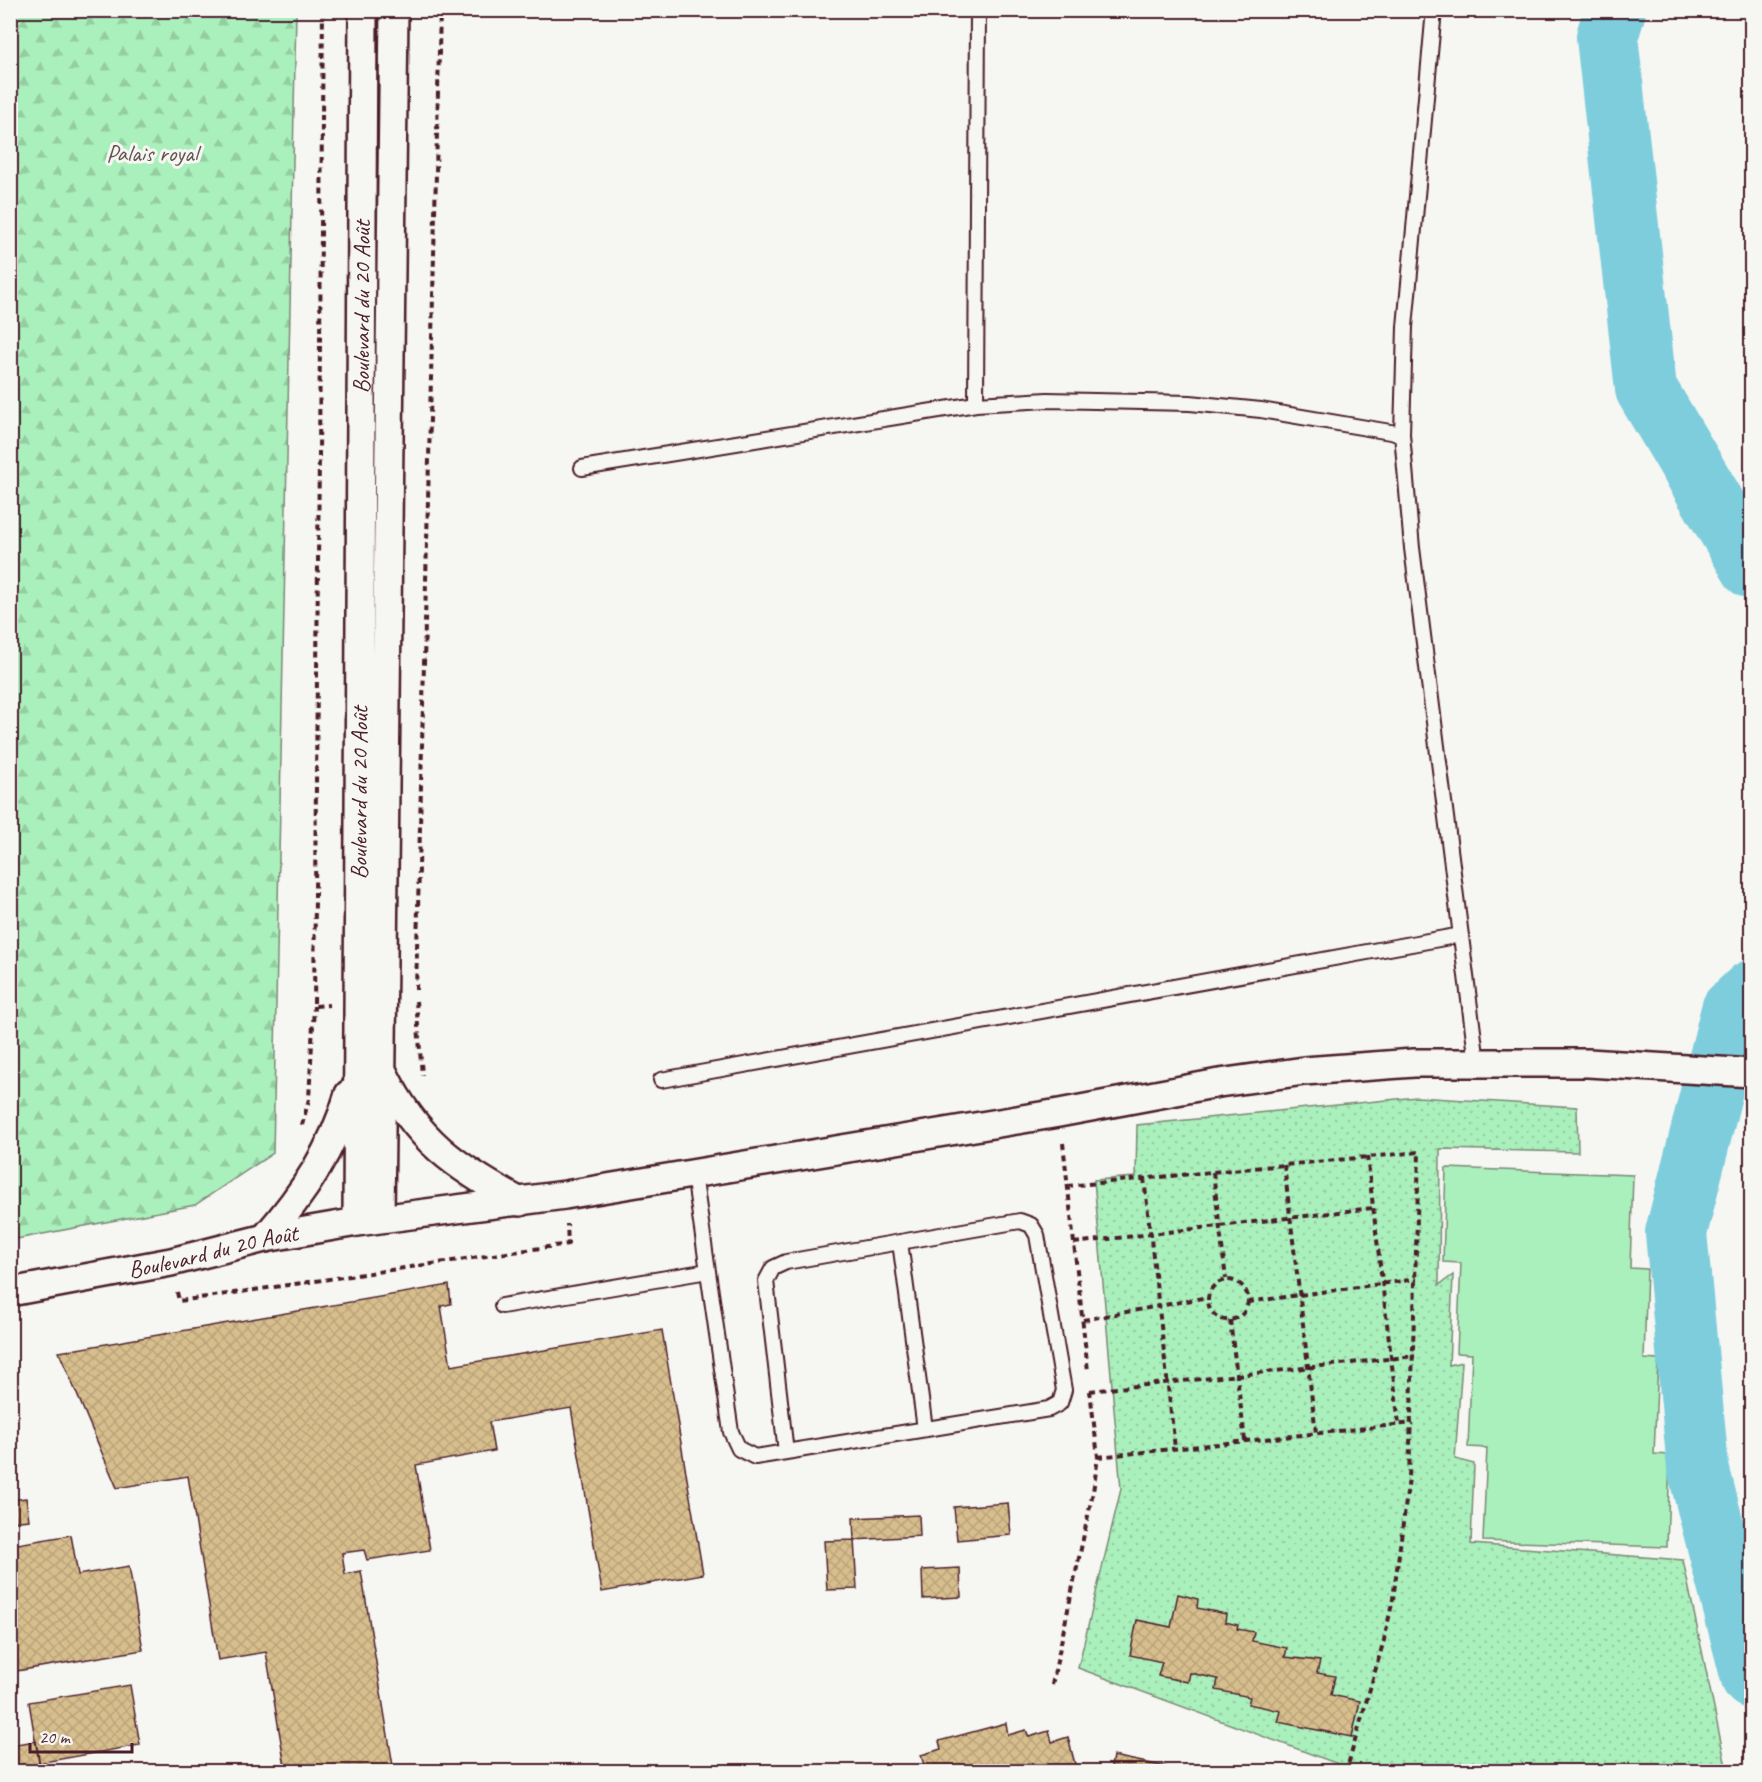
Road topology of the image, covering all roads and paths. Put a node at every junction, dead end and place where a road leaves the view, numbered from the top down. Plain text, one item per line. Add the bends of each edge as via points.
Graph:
1 (323, 10) edge
2 (363, 10) edge
3 (394, 10) edge
4 (440, 10) edge
5 (978, 10) edge
6 (1434, 10) edge
7 (976, 404) junction
8 (1402, 434) junction
9 (582, 468) dead end
10 (1461, 935) junction
11 (356, 1003) junction
12 (384, 1003) junction
13 (314, 1006) junction
14 (1477, 1062) junction
15 (356, 1070) junction
16 (383, 1070) junction
17 (1752, 1074) edge
18 (661, 1080) dead end
19 (300, 1131) dead end
20 (1367, 1156) junction
21 (1284, 1165) junction
22 (1213, 1172) junction
23 (694, 1174) junction
24 (1144, 1178) junction
25 (1067, 1186) dead end
26 (520, 1202) junction
27 (1373, 1208) junction
28 (1289, 1218) junction
29 (369, 1220) junction
30 (1220, 1226) junction
31 (1151, 1234) junction
32 (265, 1238) junction
33 (900, 1242) junction
34 (1074, 1243) dead end
35 (708, 1271) junction
36 (1226, 1279) junction
37 (1417, 1279) junction
38 (1382, 1283) junction
39 (10, 1292) edge
40 (1299, 1293) junction
41 (1208, 1297) junction
42 (1248, 1302) junction
43 (502, 1305) dead end
44 (1160, 1306) junction
45 (1083, 1320) dead end
46 (1230, 1320) junction
47 (1414, 1356) junction
48 (1391, 1357) junction
49 (1307, 1367) junction
50 (1239, 1375) junction
51 (1169, 1383) junction
52 (1090, 1391) dead end
53 (1413, 1423) junction
54 (1399, 1424) junction
55 (925, 1429) junction
56 (1316, 1433) junction
57 (1245, 1441) junction
58 (1175, 1448) junction
59 (786, 1452) junction
60 (1098, 1456) dead end
61 (1346, 1772) edge

1 - 13 path
2 - 11 street, Boulevard du 20 Août
3 - 12 street, Boulevard du 20 Août
4 - 12 path via 416,1001
5 - 7 lane
6 - 8 lane via 1405,327
7 - 8 lane via 1119,400 1190,403 1261,410
7 - 9 lane
8 - 10 lane via 1405,491
10 - 14 lane
10 - 18 lane
11 - 13 path
11 - 15 street, Boulevard du 20 Août
12 - 16 street, Boulevard du 20 Août
13 - 19 path via 309,1098
14 - 17 street via 1588,1063
14 - 23 street via 1304,1071 1219,1083
15 - 29 street, Boulevard du 20 Août
15 - 32 street via 343,1116 323,1160 297,1201
16 - 26 street via 416,1128 441,1152
16 - 29 street, Boulevard du 20 Août
20 - 21 path
20 - 27 path
20 - 37 path via 1419,1152
21 - 22 path
21 - 28 path
22 - 24 path
22 - 30 path
23 - 26 street
23 - 35 lane
24 - 25 path
24 - 31 path
26 - 29 street
27 - 28 path
27 - 38 path
28 - 30 path
28 - 40 path
29 - 32 street, Boulevard du 20 Août
30 - 31 path
30 - 36 path
31 - 34 path
31 - 44 path
32 - 39 street, Boulevard du 20 Août via 171,1262
33 - 55 lane
33 - 55 lane via 1020,1221 1031,1225 1037,1235 1065,1390 1055,1407
33 - 59 lane via 786,1262 768,1274
35 - 43 lane
35 - 59 lane via 733,1441 755,1457
36 - 41 path via 1217,1282
36 - 42 path via 1242,1285
37 - 38 path
37 - 47 path
38 - 40 path
38 - 48 path
40 - 42 path
40 - 49 path
41 - 44 path
41 - 46 path via 1214,1314
42 - 46 path via 1239,1317
44 - 45 path
44 - 51 path
46 - 50 path
47 - 48 path
47 - 53 path
48 - 49 path
48 - 54 path
49 - 50 path
49 - 56 path
50 - 51 path
50 - 57 path
51 - 52 path
51 - 58 path
53 - 54 path
53 - 61 path via 1393,1599
54 - 56 path
55 - 59 lane
56 - 57 path
57 - 58 path
58 - 60 path

